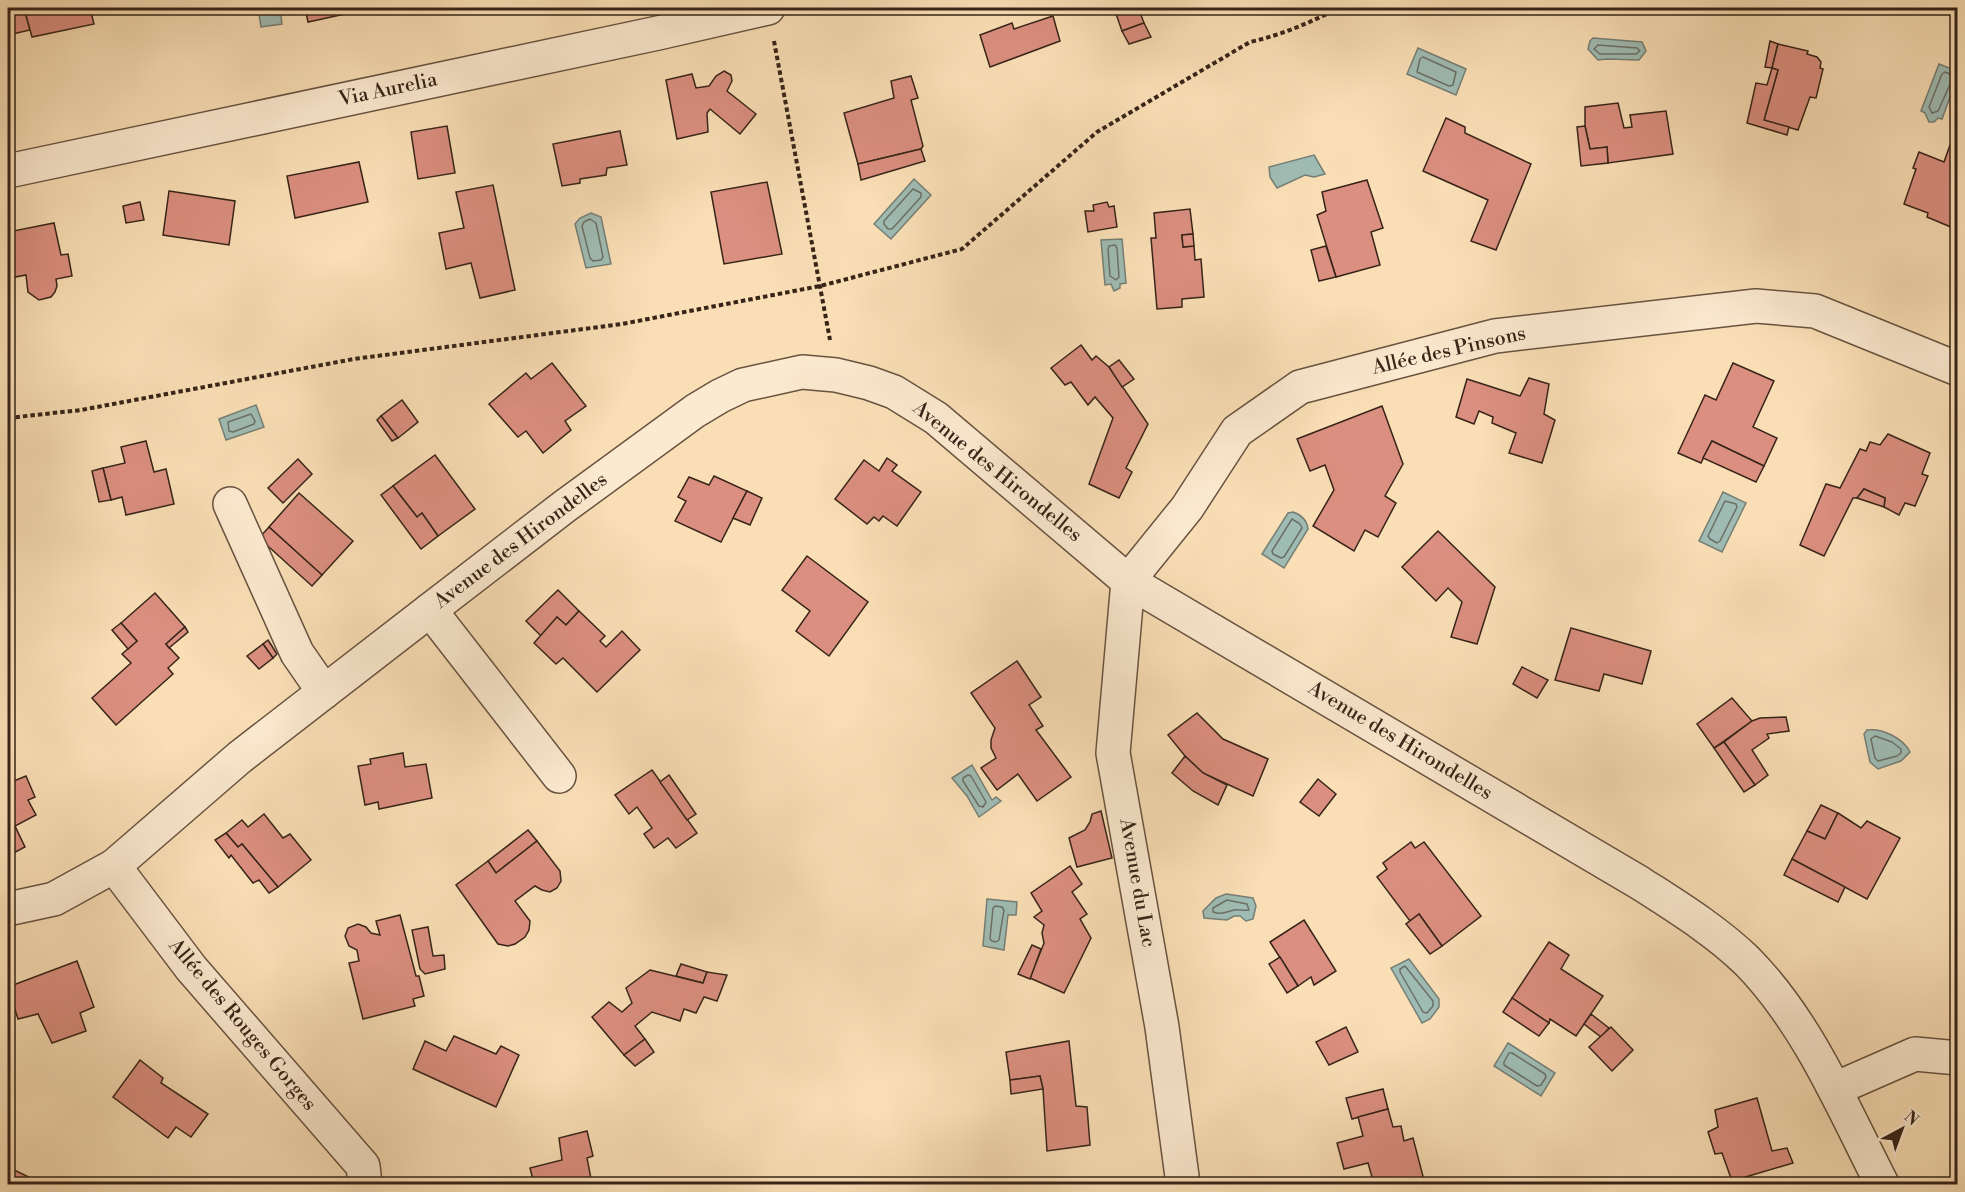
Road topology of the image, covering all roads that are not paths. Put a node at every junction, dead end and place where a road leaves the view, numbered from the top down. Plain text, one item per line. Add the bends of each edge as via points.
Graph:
1 (768, 8) edge
2 (656, 20) edge
3 (8, 171) edge
4 (1958, 369) edge
5 (230, 504) dead end
6 (1128, 581) junction
7 (430, 610) junction
8 (324, 692) junction
9 (559, 776) dead end
10 (114, 866) junction
11 (8, 909) edge
12 (1958, 1058) edge
13 (1835, 1089) junction
14 (365, 1185) edge
15 (1183, 1185) edge
16 (1882, 1185) edge

1 - 2 street, Via Aurelia
2 - 3 street, Via Aurelia
4 - 6 street, Allée des Pinsons via 1815,311 1756,306 1495,336 1300,387 1237,431 1187,508
5 - 8 street via 297,653
6 - 7 street, Avenue des Hirondelles via 927,411 869,383 802,372 743,384 695,411
6 - 13 street, Avenue des Hirondelles via 1710,928 1774,992
6 - 15 street, Avenue du Lac via 1113,753 1162,1027
7 - 8 street, Avenue des Hirondelles
7 - 9 street
8 - 10 street, Avenue des Hirondelles via 240,757
10 - 11 street, Avenue des Hirondelles via 54,899
10 - 14 street, Allée des Rouges Gorges via 192,968 363,1166
12 - 13 street via 1915,1054
13 - 16 street, Avenue des Hirondelles

